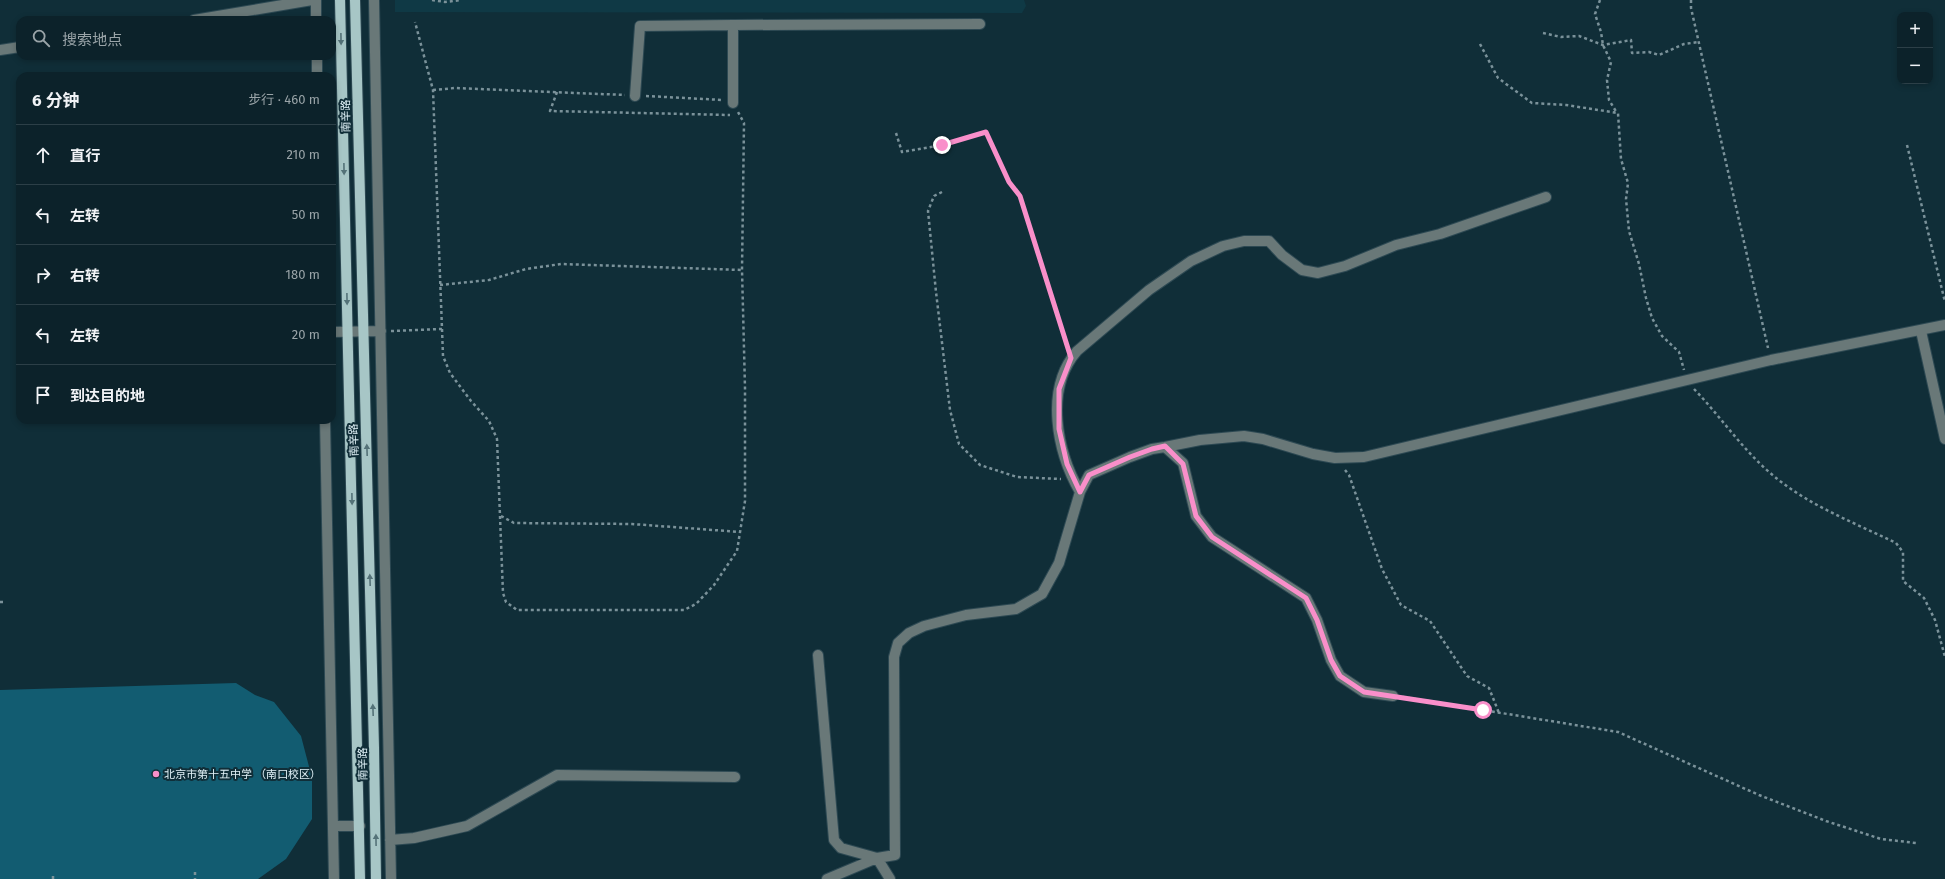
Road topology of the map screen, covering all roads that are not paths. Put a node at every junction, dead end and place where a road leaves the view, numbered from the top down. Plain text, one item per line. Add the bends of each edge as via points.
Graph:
1 (312, 0) edge
2 (316, 0) edge
3 (340, 0) edge
4 (355, 0) edge
5 (374, 0) edge
6 (218, 16) edge
7 (316, 16) edge
8 (980, 24) dead end
9 (733, 25) junction
10 (16, 48) edge
11 (0, 50) edge
12 (317, 60) edge
13 (317, 72) edge
14 (635, 96) road end
15 (733, 103) road end
16 (1546, 197) dead end
17 (1945, 325) edge
18 (363, 331) junction
19 (381, 331) junction
20 (1921, 331) junction
21 (336, 332) edge
22 (348, 332) junction
23 (325, 424) edge
24 (1945, 439) edge
25 (1165, 446) junction
26 (1080, 492) junction
27 (818, 655) dead end
28 (1393, 696) road end
29 (735, 777) dead end
30 (334, 826) junction
31 (360, 826) junction
32 (390, 840) junction
33 (877, 858) junction
34 (334, 879) edge
35 (360, 879) edge
36 (376, 879) edge
37 (391, 879) edge
38 (827, 879) edge
39 (890, 879) edge

1 - 6 street
2 - 7 street
3 -> 22 main road, 南辛路
4 - 18 main road, 南辛路
5 - 19 street
8 - 9 street
9 - 14 street via 640,26
9 - 15 street
10 - 11 street
12 - 13 street
16 - 26 street via 1440,234 1396,245 1346,266 1318,273 1302,270 1269,241 1244,241 1223,246 1191,261 1149,290 1068,361 1059,389 1059,429 1067,464
17 - 20 street
18 - 19 street
18 - 22 street
36 -> 18 main road, 南辛路
19 - 32 street
20 - 24 street
20 - 25 street via 1771,360 1364,457 1335,458 1244,436
21 - 22 street
22 -> 31 main road, 南辛路
23 - 30 street
25 - 26 street via 1130,457 1089,475
25 - 28 street via 1183,464 1196,516 1212,537 1306,598 1340,676 1364,692
26 - 33 street via 1059,563 1042,594 1016,609 966,615 924,626 909,633 898,643 894,657 895,855
27 - 33 street via 834,840 841,848
29 - 32 street via 557,775 467,826 414,838
30 - 31 street
30 - 34 street
31 - 35 main road, 南辛路
32 - 37 street
33 - 38 street
33 - 39 street

